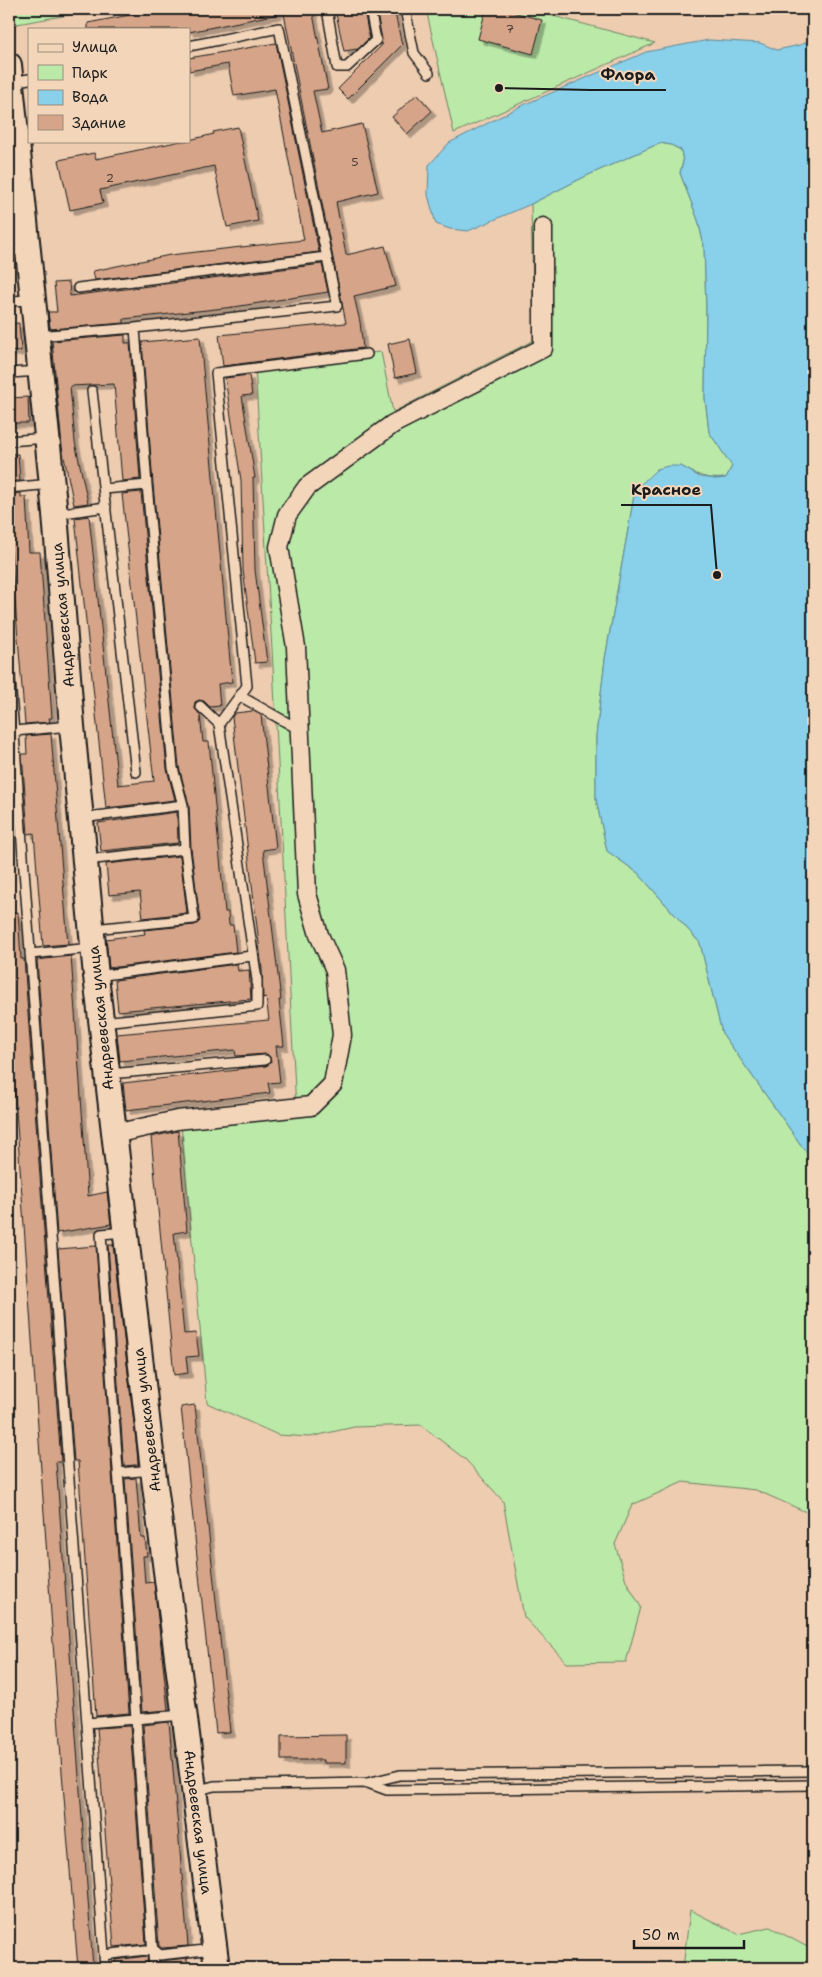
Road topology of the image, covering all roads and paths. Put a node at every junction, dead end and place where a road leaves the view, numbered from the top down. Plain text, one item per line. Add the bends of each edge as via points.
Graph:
1 (327, 9) edge
2 (370, 9) edge
3 (404, 9) edge
4 (190, 46) edge
5 (429, 73) dead end
6 (16, 76) edge
7 (542, 227) dead end
8 (18, 250) edge
9 (326, 257) junction
10 (78, 288) dead end
11 (33, 300) junction
12 (9, 301) edge
13 (135, 328) junction
14 (37, 336) junction
15 (367, 354) dead end
16 (41, 371) junction
17 (9, 373) edge
18 (92, 390) dead end
19 (48, 438) junction
20 (9, 441) edge
21 (52, 484) junction
22 (147, 485) junction
23 (9, 488) edge
24 (104, 489) junction
25 (106, 507) junction
26 (55, 514) junction
27 (9, 666) edge
28 (240, 696) junction
29 (200, 706) dead end
30 (218, 724) junction
31 (72, 726) junction
32 (300, 730) junction
33 (14, 731) junction
34 (136, 772) dead end
35 (183, 805) junction
36 (81, 818) junction
37 (185, 849) junction
38 (85, 860) junction
39 (92, 939) junction
40 (30, 954) junction
41 (252, 956) junction
42 (96, 976) junction
43 (102, 1022) junction
44 (265, 1060) dead end
45 (108, 1074) junction
46 (114, 1134) junction
47 (126, 1232) junction
48 (153, 1470) junction
49 (118, 1473) junction
50 (184, 1715) junction
51 (136, 1719) junction
52 (87, 1722) junction
53 (813, 1771) edge
54 (367, 1783) junction
55 (813, 1785) edge
56 (194, 1791) junction
57 (153, 1949) junction
58 (104, 1955) junction
59 (216, 1959) edge
60 (105, 1968) edge
61 (154, 1968) edge

1 - 2 lane via 337,67 347,67 376,40
3 - 5 lane via 414,53
4 - 9 lane via 279,28
6 - 8 street, Андреевская улица
7 - 32 street via 543,348 393,424 307,487 287,515 279,547 296,647
8 - 11 street, Андреевская улица
9 - 10 lane
9 - 13 lane via 337,306
11 - 12 lane
11 - 14 street, Андреевская улица
13 - 14 lane
13 - 22 lane
14 - 16 street, Андреевская улица
15 - 28 lane via 216,373 247,686
16 - 17 lane
16 - 19 street, Андреевская улица
18 - 24 lane
19 - 20 lane
19 - 21 street, Андреевская улица
21 - 23 lane
21 - 26 street, Андреевская улица
22 - 24 lane
22 - 35 lane via 173,768
24 - 25 lane
25 - 26 lane
25 - 34 lane
26 - 31 street, Андреевская улица
27 - 33 lane
28 - 30 lane
28 - 32 lane
29 - 30 lane
30 - 41 lane
31 - 33 lane
31 - 36 street, Андреевская улица
32 - 46 street via 307,894 319,935 335,970 342,1035 333,1084 311,1106 178,1120
33 - 40 lane
35 - 36 lane
35 - 37 lane
36 - 38 street, Андреевская улица
37 - 38 lane
37 - 39 lane via 194,919
38 - 39 street, Андреевская улица
39 - 40 lane
39 - 42 street, Андреевская улица
40 - 52 lane
41 - 42 lane
41 - 43 lane via 257,980 256,1006
42 - 43 street, Андреевская улица
43 - 45 street, Андреевская улица
44 - 45 lane
45 - 46 street, Андреевская улица
46 - 47 street, Андреевская улица
47 - 48 street, Андреевская улица
47 - 49 lane via 101,1234
48 - 49 lane
48 - 50 street, Андреевская улица
49 - 51 lane
50 - 51 lane
50 - 56 street, Андреевская улица
51 - 52 lane
51 - 57 lane
52 - 58 lane
53 - 54 lane via 400,1775
54 - 55 lane via 387,1790
54 - 56 lane via 214,1786
56 - 59 street, Андреевская улица
57 - 58 lane
57 - 59 lane via 160,1954
57 - 61 lane
58 - 60 lane

